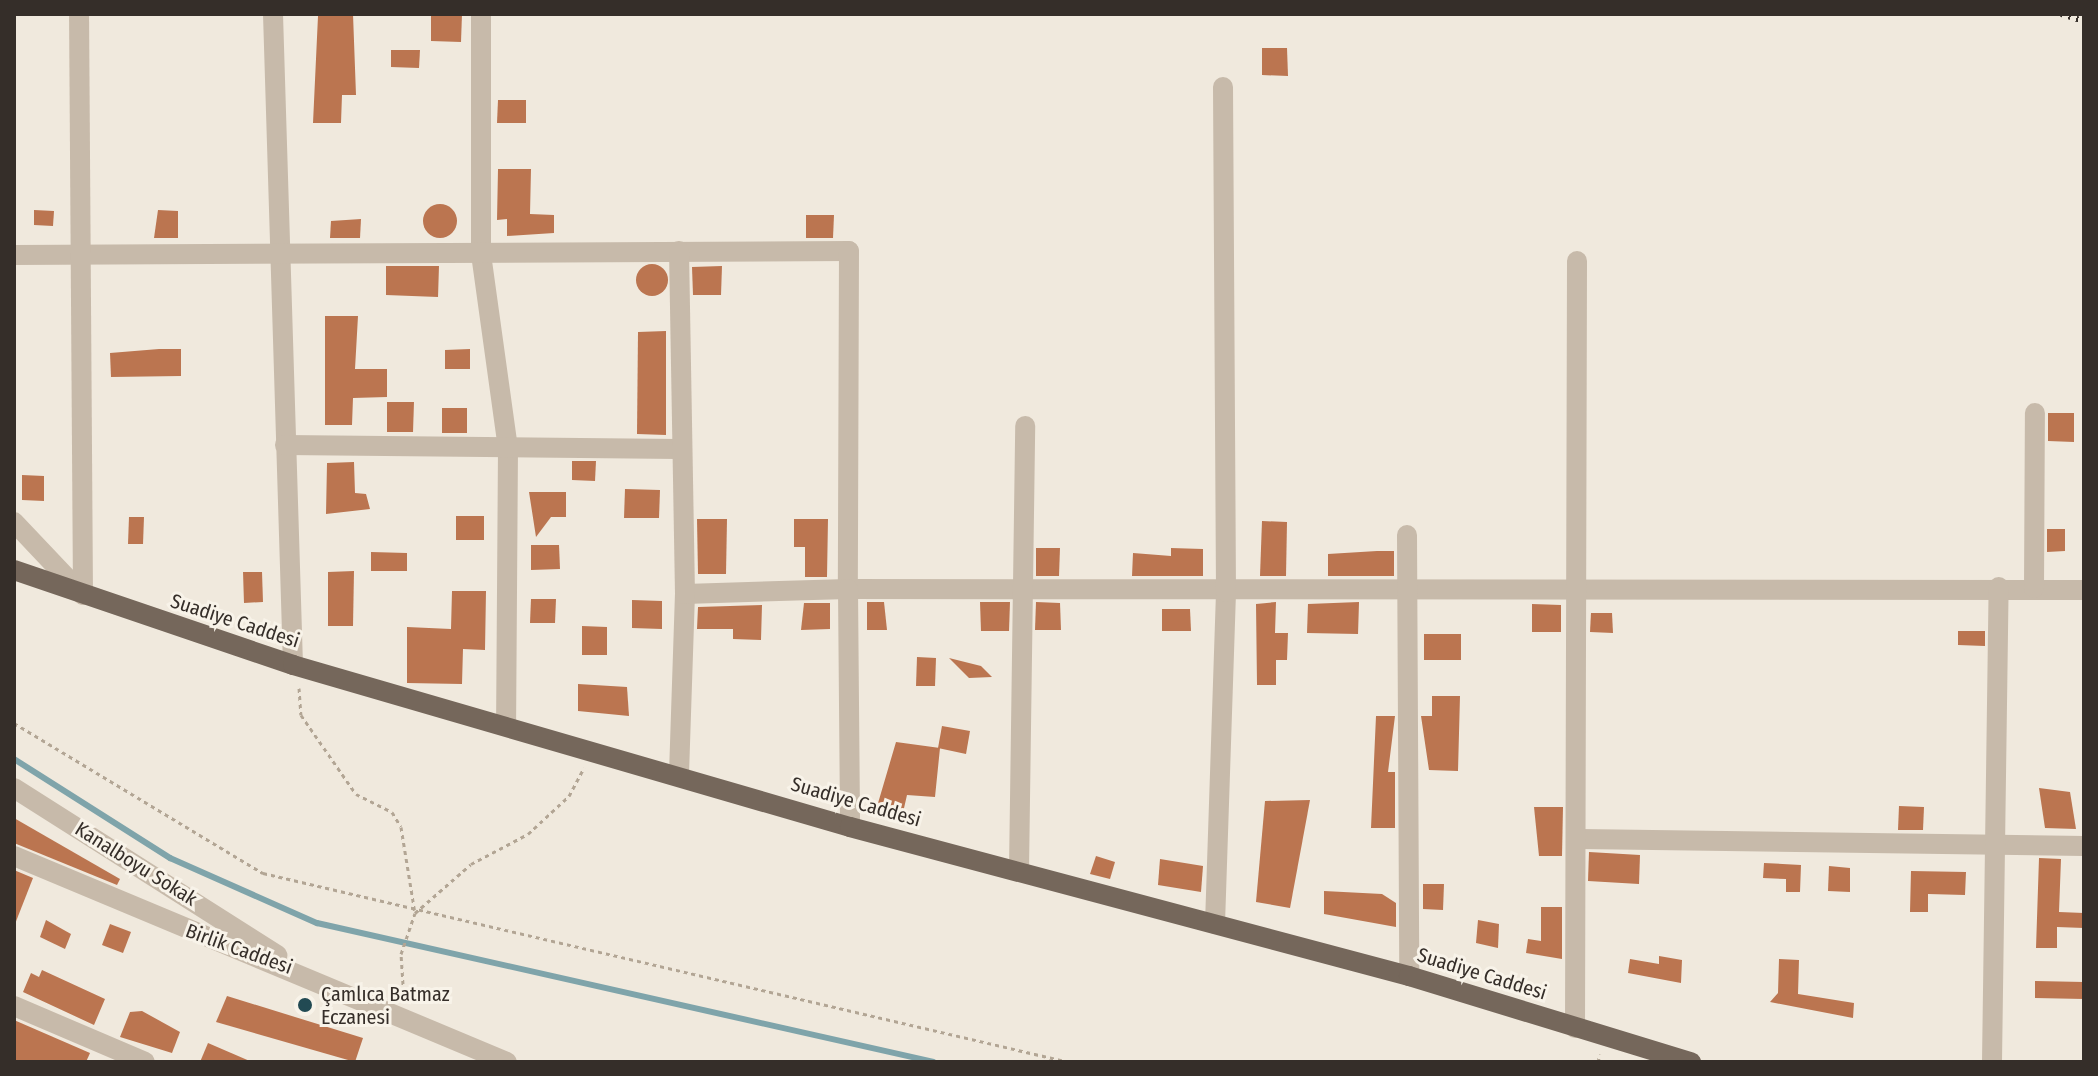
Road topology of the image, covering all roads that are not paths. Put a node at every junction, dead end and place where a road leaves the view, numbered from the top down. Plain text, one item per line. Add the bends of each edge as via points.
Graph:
1 (79, 14) edge
2 (273, 14) edge
3 (481, 14) edge
4 (1223, 87) dead end
5 (276, 249) junction
6 (679, 251) junction
7 (82, 252) junction
8 (481, 254) junction
9 (14, 255) edge
10 (1577, 261) dead end
11 (2035, 413) dead end
12 (1025, 426) dead end
13 (285, 445) junction
14 (508, 448) junction
15 (678, 449) junction
16 (14, 522) edge
17 (1407, 535) dead end
18 (14, 570) edge
19 (1576, 587) junction
20 (1999, 587) junction
21 (2034, 588) junction
22 (848, 589) junction
23 (2084, 590) edge
24 (1021, 591) junction
25 (1226, 592) junction
26 (685, 594) junction
27 (1410, 594) junction
28 (83, 595) junction
29 (293, 665) junction
30 (506, 723) junction
31 (679, 774) junction
32 (14, 788) edge
33 (850, 827) junction
34 (1580, 839) junction
35 (2084, 846) edge
36 (1990, 848) junction
37 (14, 856) edge
38 (1019, 871) junction
39 (1215, 924) junction
40 (297, 969) junction
41 (1409, 976) junction
42 (14, 1006) edge
43 (1575, 1028) junction
44 (145, 1062) edge
45 (507, 1062) edge
46 (1691, 1062) edge
47 (1992, 1062) edge

1 - 7 street
2 - 5 street
3 - 8 street
4 - 25 street
5 - 7 street
5 - 8 street
5 - 13 street
6 - 8 street
6 - 15 street
6 - 22 street via 849,251
7 - 9 street
7 - 28 street
8 - 14 street
10 - 19 street
11 - 21 street
12 - 24 street
13 - 14 street
13 - 29 street
14 - 15 street
14 - 30 street
15 - 26 street
16 - 28 street
17 - 27 street
18 - 28 main road, Suadiye Caddesi
19 - 20 street
19 - 27 street
19 - 34 street
20 - 21 street
20 - 36 street
21 - 23 street
22 - 24 street
22 - 26 street
22 - 33 street
24 - 25 street
24 - 38 street
25 - 27 street
25 - 39 street
26 - 31 street
27 - 41 street
28 - 29 main road, Suadiye Caddesi
29 - 30 main road, Suadiye Caddesi
30 - 31 main road, Suadiye Caddesi
31 - 33 main road, Suadiye Caddesi
32 - 40 street, Kanalboyu Sokak
33 - 38 main road, Suadiye Caddesi
34 - 36 street
34 - 43 street
35 - 36 street
36 - 47 street
37 - 40 street, Birlik Caddesi via 208,940
38 - 39 main road, Suadiye Caddesi
39 - 41 main road, Suadiye Caddesi
40 - 45 street, Birlik Caddesi
41 - 43 main road, Suadiye Caddesi
42 - 44 street
43 - 46 main road, Suadiye Caddesi

